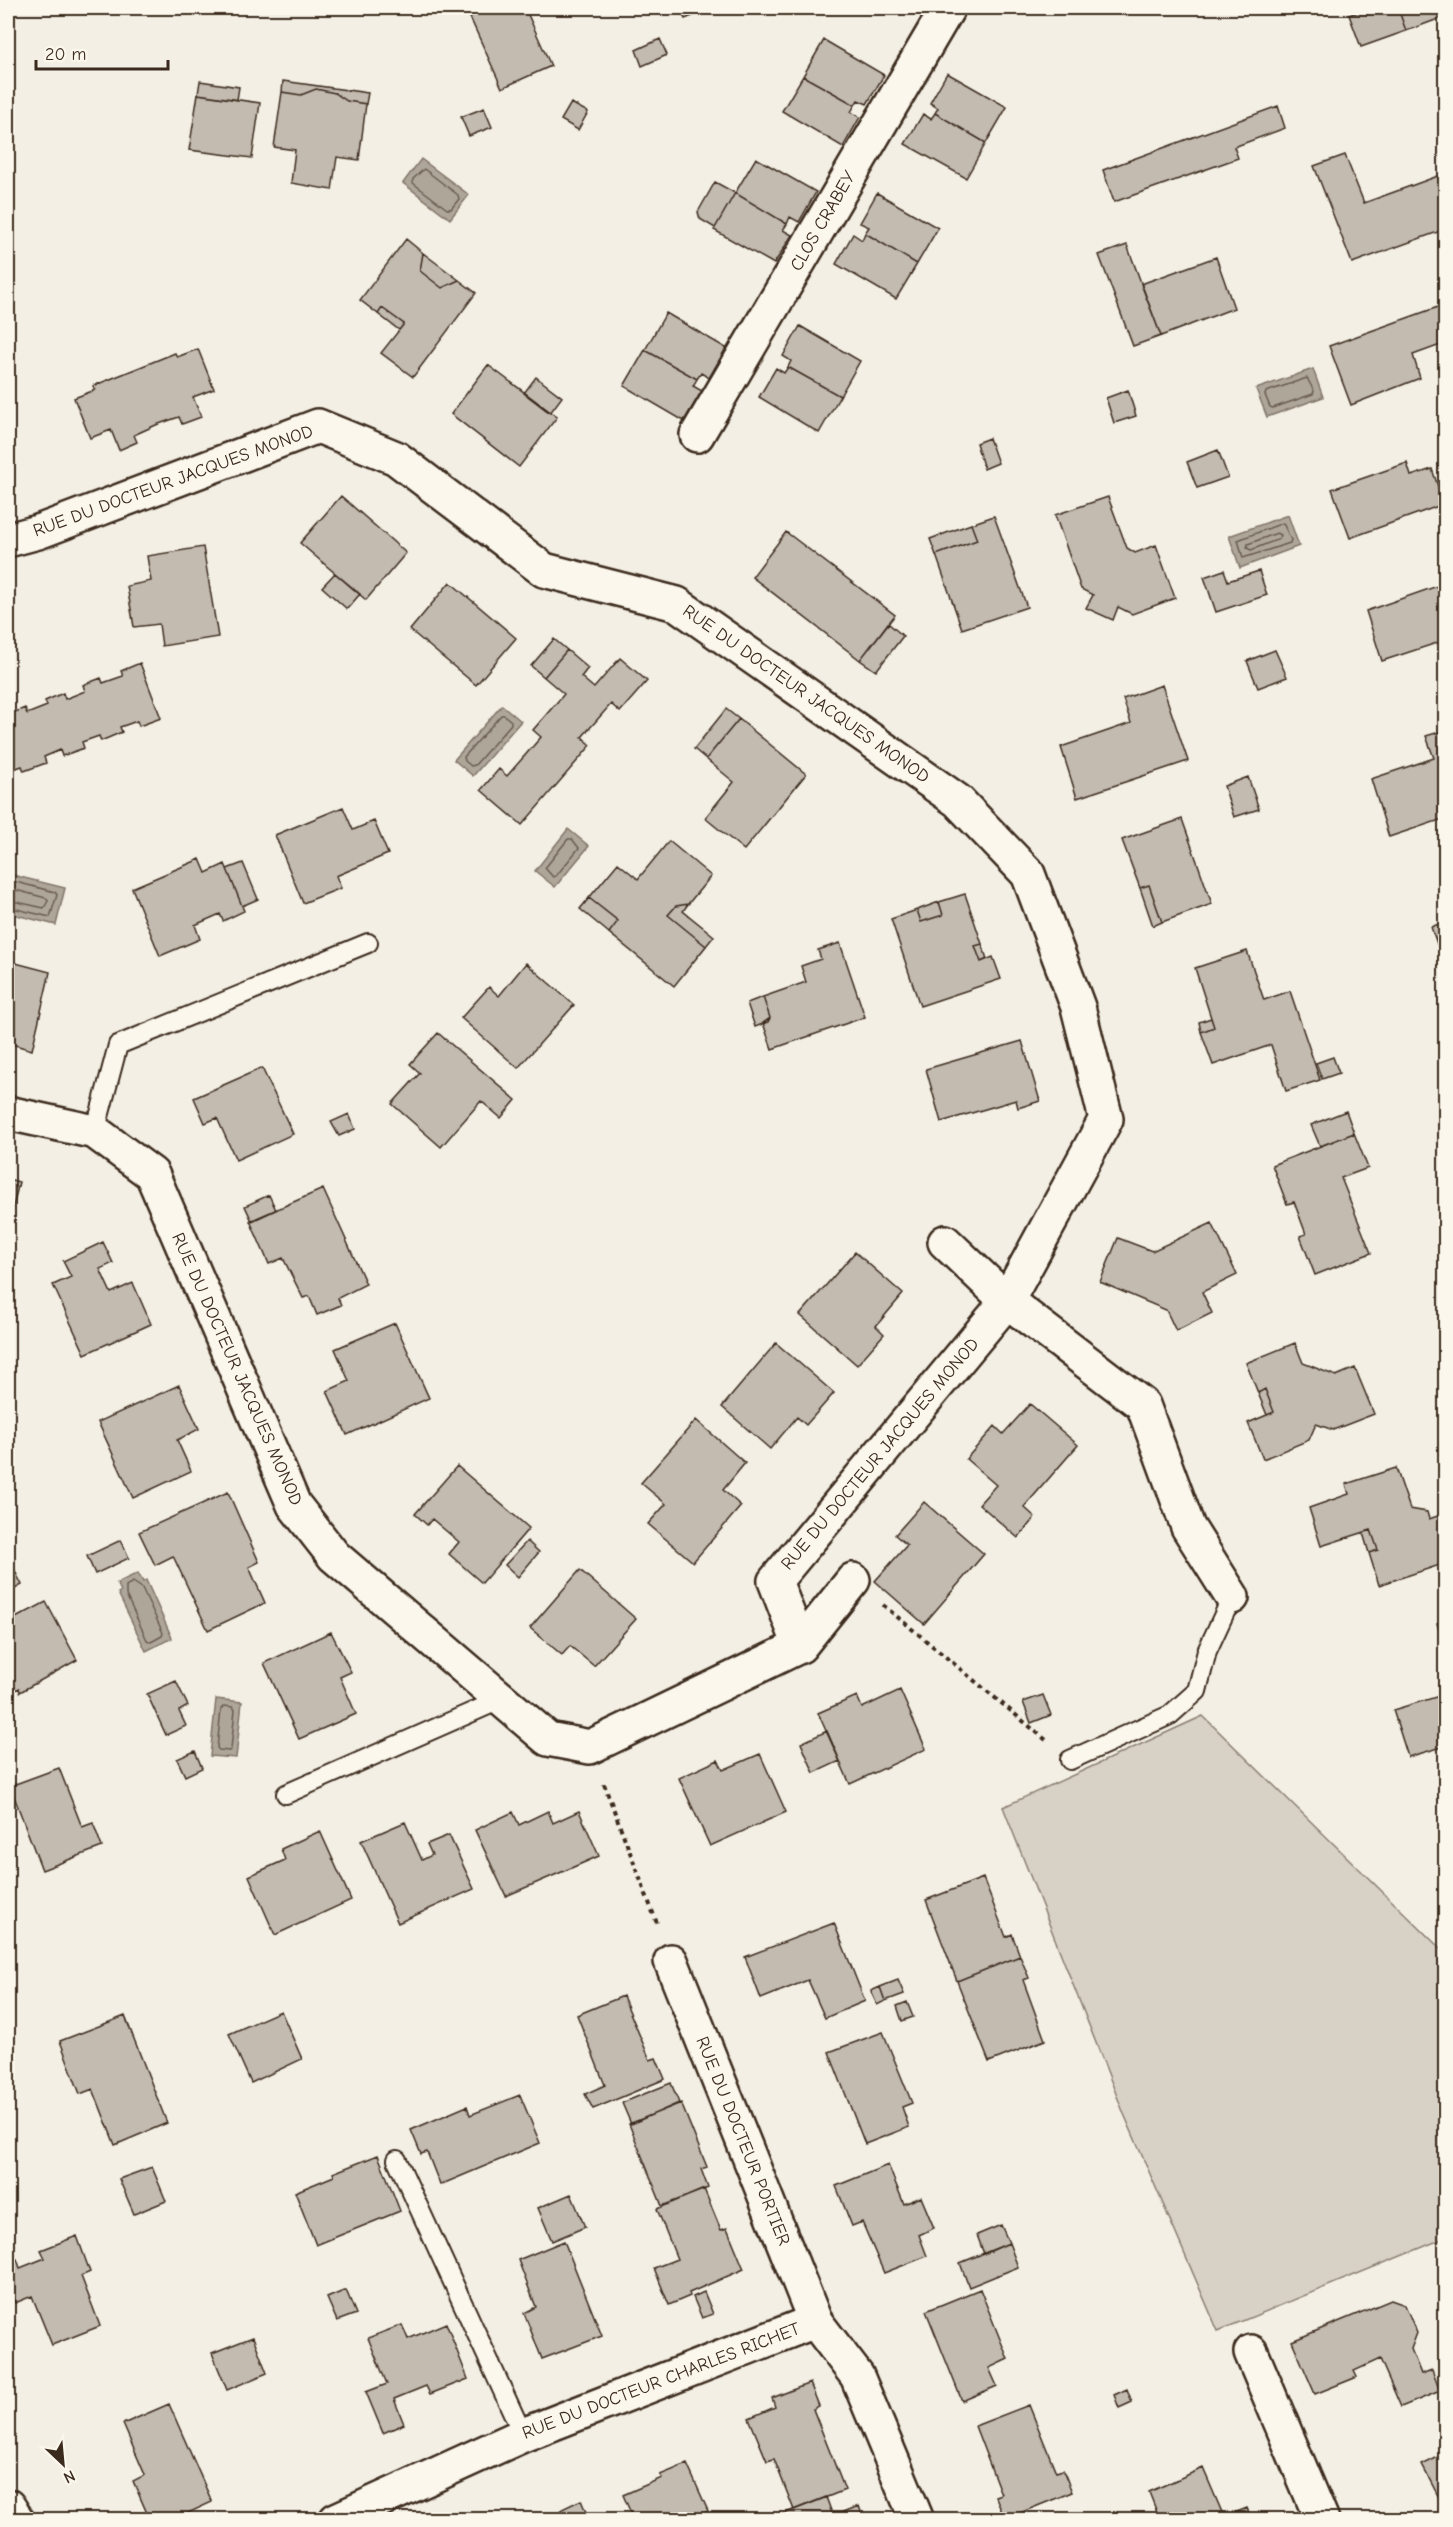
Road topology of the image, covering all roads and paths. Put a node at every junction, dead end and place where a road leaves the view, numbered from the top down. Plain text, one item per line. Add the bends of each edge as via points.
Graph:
1 (948, 8) edge
2 (697, 435) dead end
3 (8, 540) edge
4 (368, 943) dead end
5 (8, 1113) edge
6 (95, 1132) junction
7 (945, 1242) dead end
8 (1007, 1301) junction
9 (853, 1580) joint
10 (1232, 1597) joint
11 (800, 1646) junction
12 (502, 1699) junction
13 (590, 1747) junction
14 (1070, 1760) joint
15 (286, 1794) dead end
16 (671, 1961) joint
17 (397, 2160) dead end
18 (815, 2321) junction
19 (1251, 2352) dead end
20 (522, 2435) junction
21 (8, 2506) edge
22 (17, 2520) edge
23 (336, 2520) edge
24 (916, 2520) edge
25 (1322, 2520) edge

1 - 2 street, CLOS CRABEY
3 - 8 street, RUE DU DOCTEUR JACQUES MONOD via 318,426 396,458 544,570 678,604 957,801 1028,874 1078,1007 1106,1119
4 - 6 lane via 118,1045
5 - 6 street, RUE DU DOCTEUR JACQUES MONOD
6 - 12 street, RUE DU DOCTEUR JACQUES MONOD via 152,1174 294,1505 334,1556
7 - 8 street
8 - 10 street via 1143,1405 1188,1527
8 - 11 street, RUE DU DOCTEUR JACQUES MONOD via 775,1581
9 - 11 street
9 - 14 path
10 - 14 lane via 1207,1651 1197,1691 1170,1715
11 - 13 street
12 - 13 street, RUE DU DOCTEUR JACQUES MONOD via 548,1739
12 - 15 lane
13 - 16 path
16 - 18 street, RUE DU DOCTEUR PORTIER
17 - 20 lane
18 - 20 street, RUE DU DOCTEUR CHARLES RICHET
18 - 24 street, RUE DU DOCTEUR CHARLES RICHET via 857,2376
19 - 25 street
20 - 23 street, RUE DU DOCTEUR CHARLES RICHET
21 - 22 street

